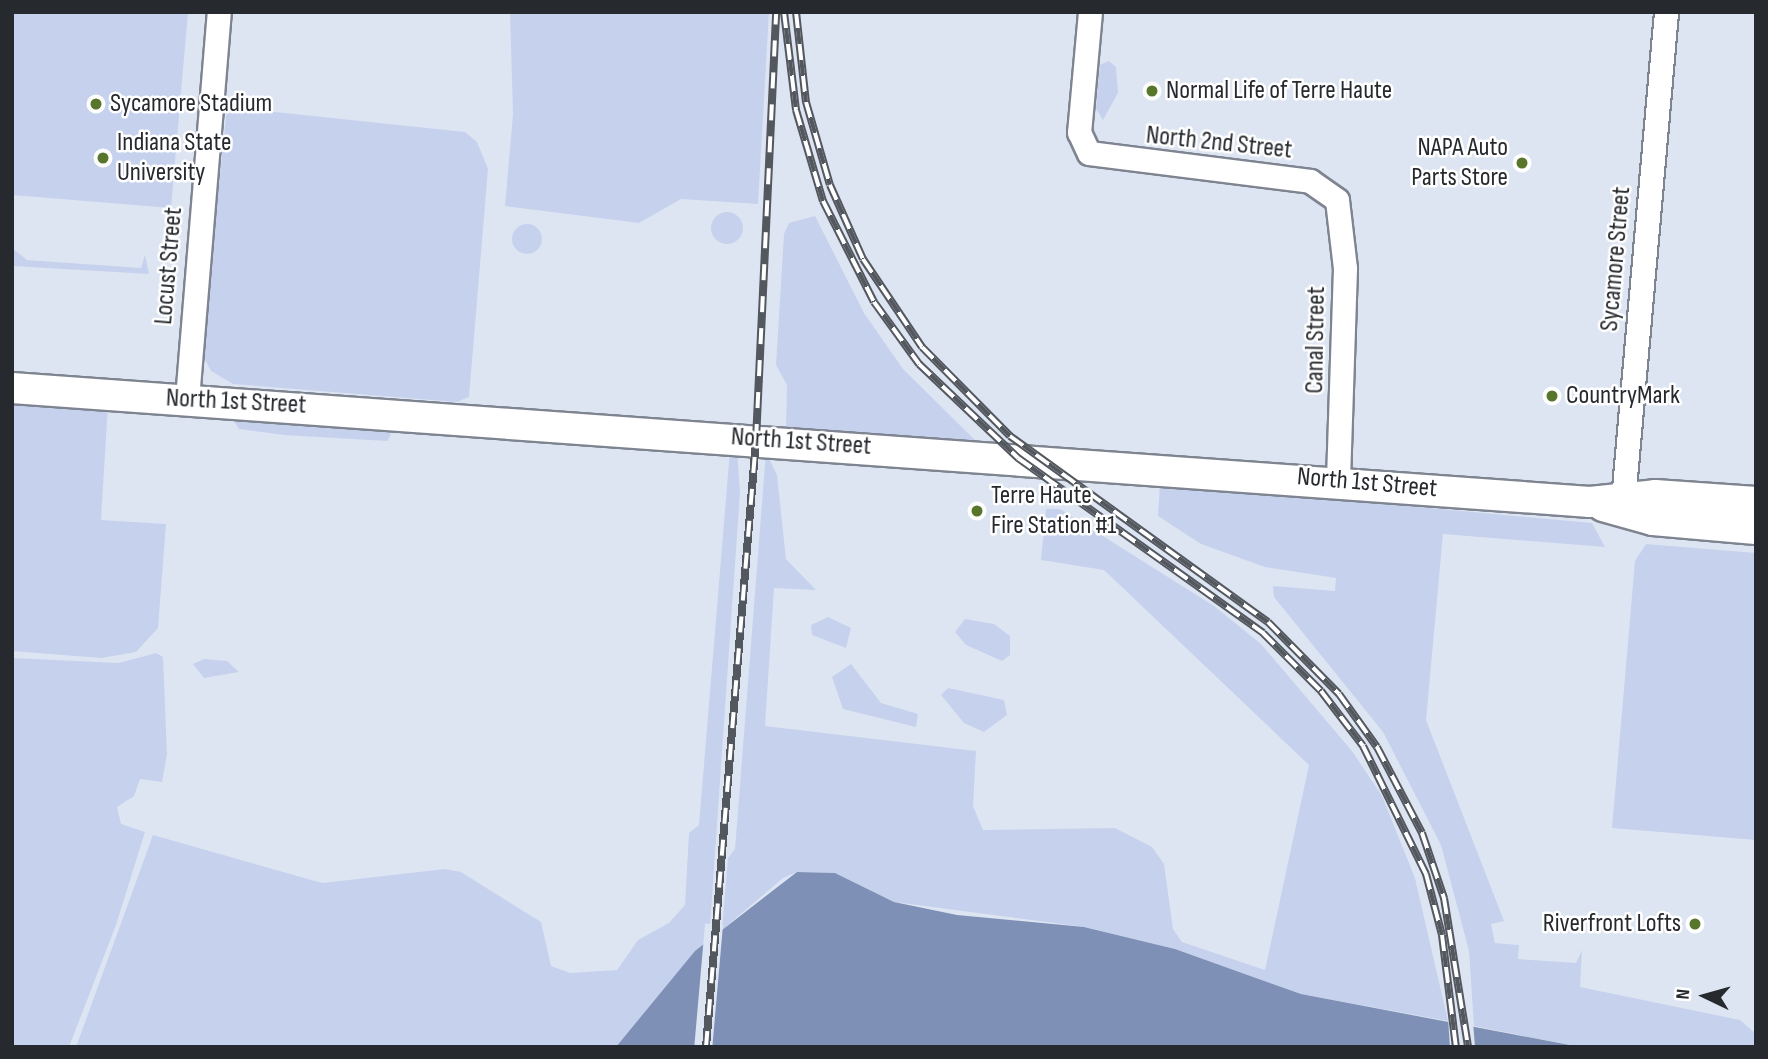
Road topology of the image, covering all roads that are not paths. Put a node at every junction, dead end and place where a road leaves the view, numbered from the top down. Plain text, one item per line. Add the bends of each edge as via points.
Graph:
1 (219, 12) edge
2 (1090, 12) edge
3 (1666, 12) edge
4 (1337, 201) joint
5 (12, 388) edge
6 (187, 399) junction
7 (1338, 480) junction
8 (1756, 502) edge
9 (1623, 505) junction
10 (1756, 529) edge

1 - 6 street, Locust Street
2 - 4 street, North 2nd Street via 1079,132 1089,153 1310,181
3 - 9 street, Sycamore Street
4 - 7 street, Canal Street via 1345,268
5 - 6 main road, North 1st Street
6 - 7 main road, North 1st Street
7 - 9 main road, North 1st Street
8 - 9 main road, North 1st Street
9 - 10 main road, North 1st Street via 1654,520

